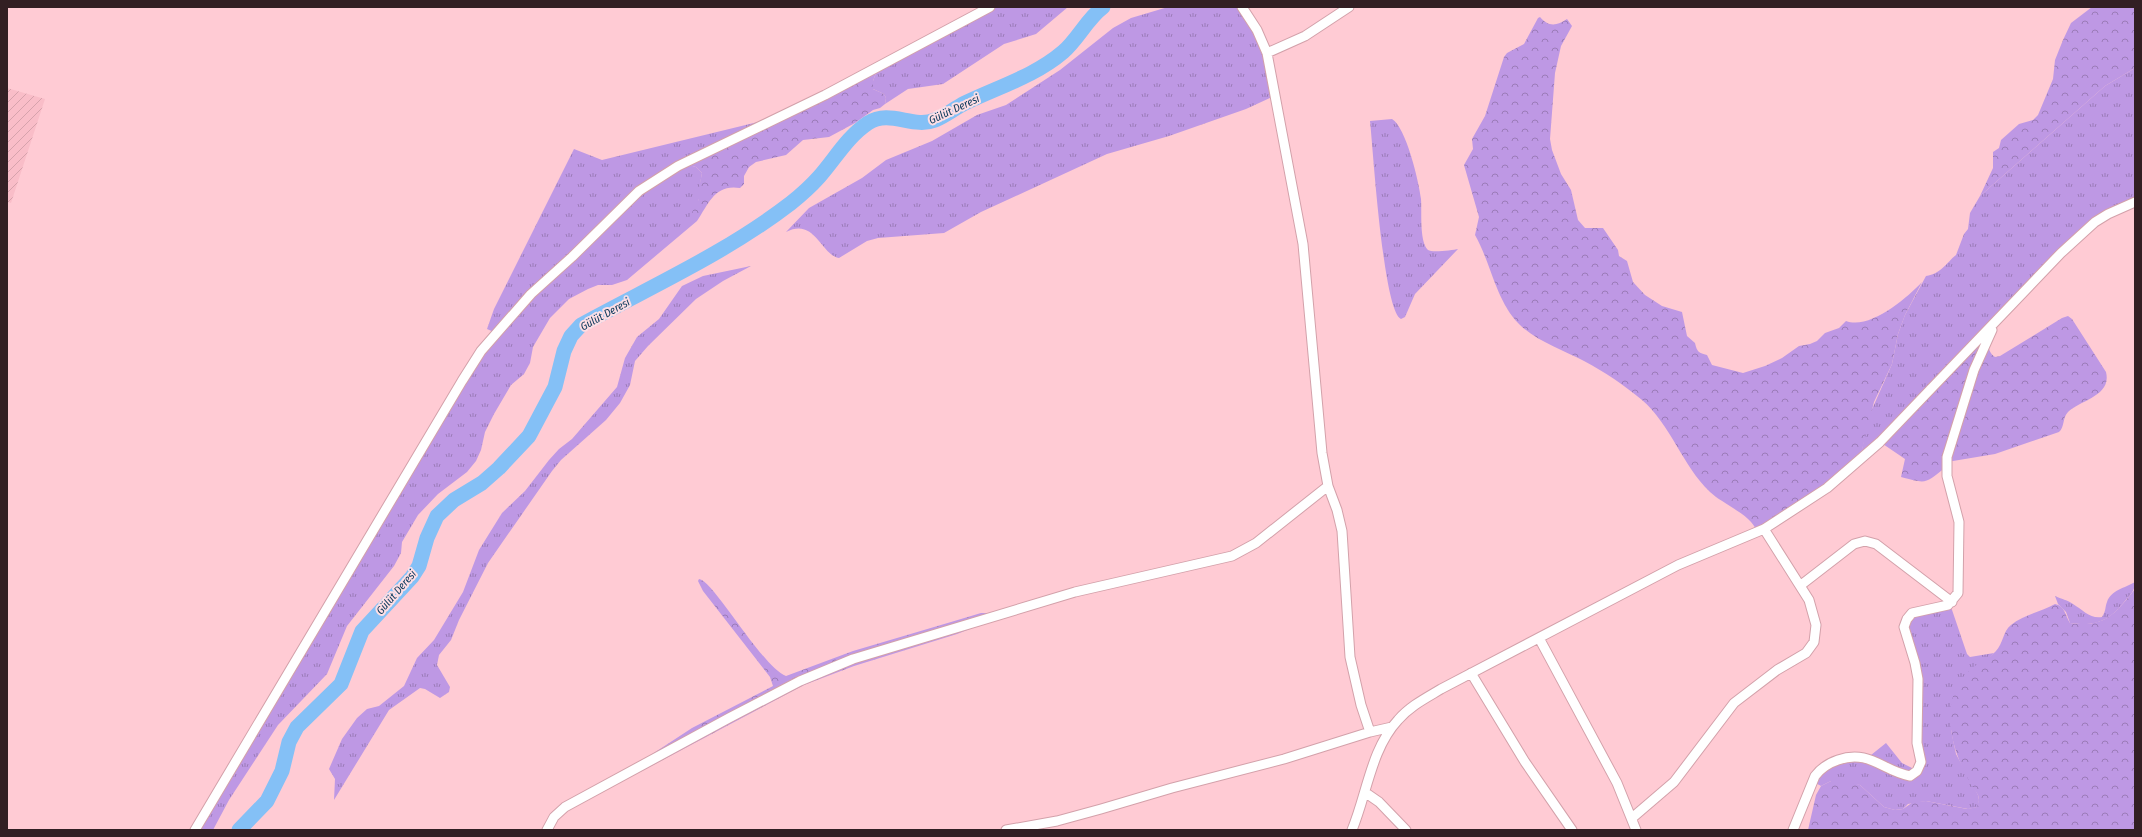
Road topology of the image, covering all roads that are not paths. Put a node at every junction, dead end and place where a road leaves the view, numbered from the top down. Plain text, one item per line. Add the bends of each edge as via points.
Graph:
1 (990, 7) edge
2 (1242, 7) edge
3 (1349, 7) edge
4 (1267, 53) junction
5 (2135, 202) edge
6 (1995, 324) junction
7 (1328, 486) junction
8 (1764, 529) junction
9 (1800, 585) junction
10 (1952, 602) junction
11 (1539, 638) junction
12 (1471, 673) junction
13 (1392, 727) junction
14 (1370, 732) junction
15 (1366, 793) junction
16 (1632, 818) junction
17 (195, 830) edge
18 (547, 830) edge
19 (1006, 830) edge
20 (1352, 830) edge
21 (1406, 830) edge
22 (1572, 830) edge
23 (1636, 830) edge
24 (1793, 830) edge

1 - 17 street via 825,95 678,166 639,191 531,294 481,351 462,381
2 - 4 street via 1257,30
3 - 4 street via 1305,36
4 - 7 street via 1303,244 1322,454
5 - 6 street via 2095,222 2061,253
6 - 8 street via 1853,467 1804,504
6 - 10 street via 1974,370 1947,457 1947,476 1959,522 1959,587
7 - 14 street via 1342,531 1350,658
7 - 18 street via 1256,543 1232,556 1075,592 853,659 800,681 565,807 554,817
8 - 9 street
8 - 11 street via 1678,565
9 - 10 street via 1849,547 1865,541 1876,544
9 - 16 street via 1809,600 1816,625 1816,635 1811,648 1734,703 1674,782
10 - 24 street via 1942,607 1912,613 1905,622 1905,632 1917,671 1917,743 1920,762 1918,771 1913,775 1907,775 1863,757 1848,757 1832,762 1815,776
11 - 12 street
11 - 16 street via 1617,783
12 - 13 street via 1420,701
12 - 22 street via 1525,762
13 - 14 street
13 - 15 street via 1381,747
14 - 19 street via 1284,759 1102,809 1057,821
15 - 20 street
15 - 21 street via 1379,802
16 - 23 street

